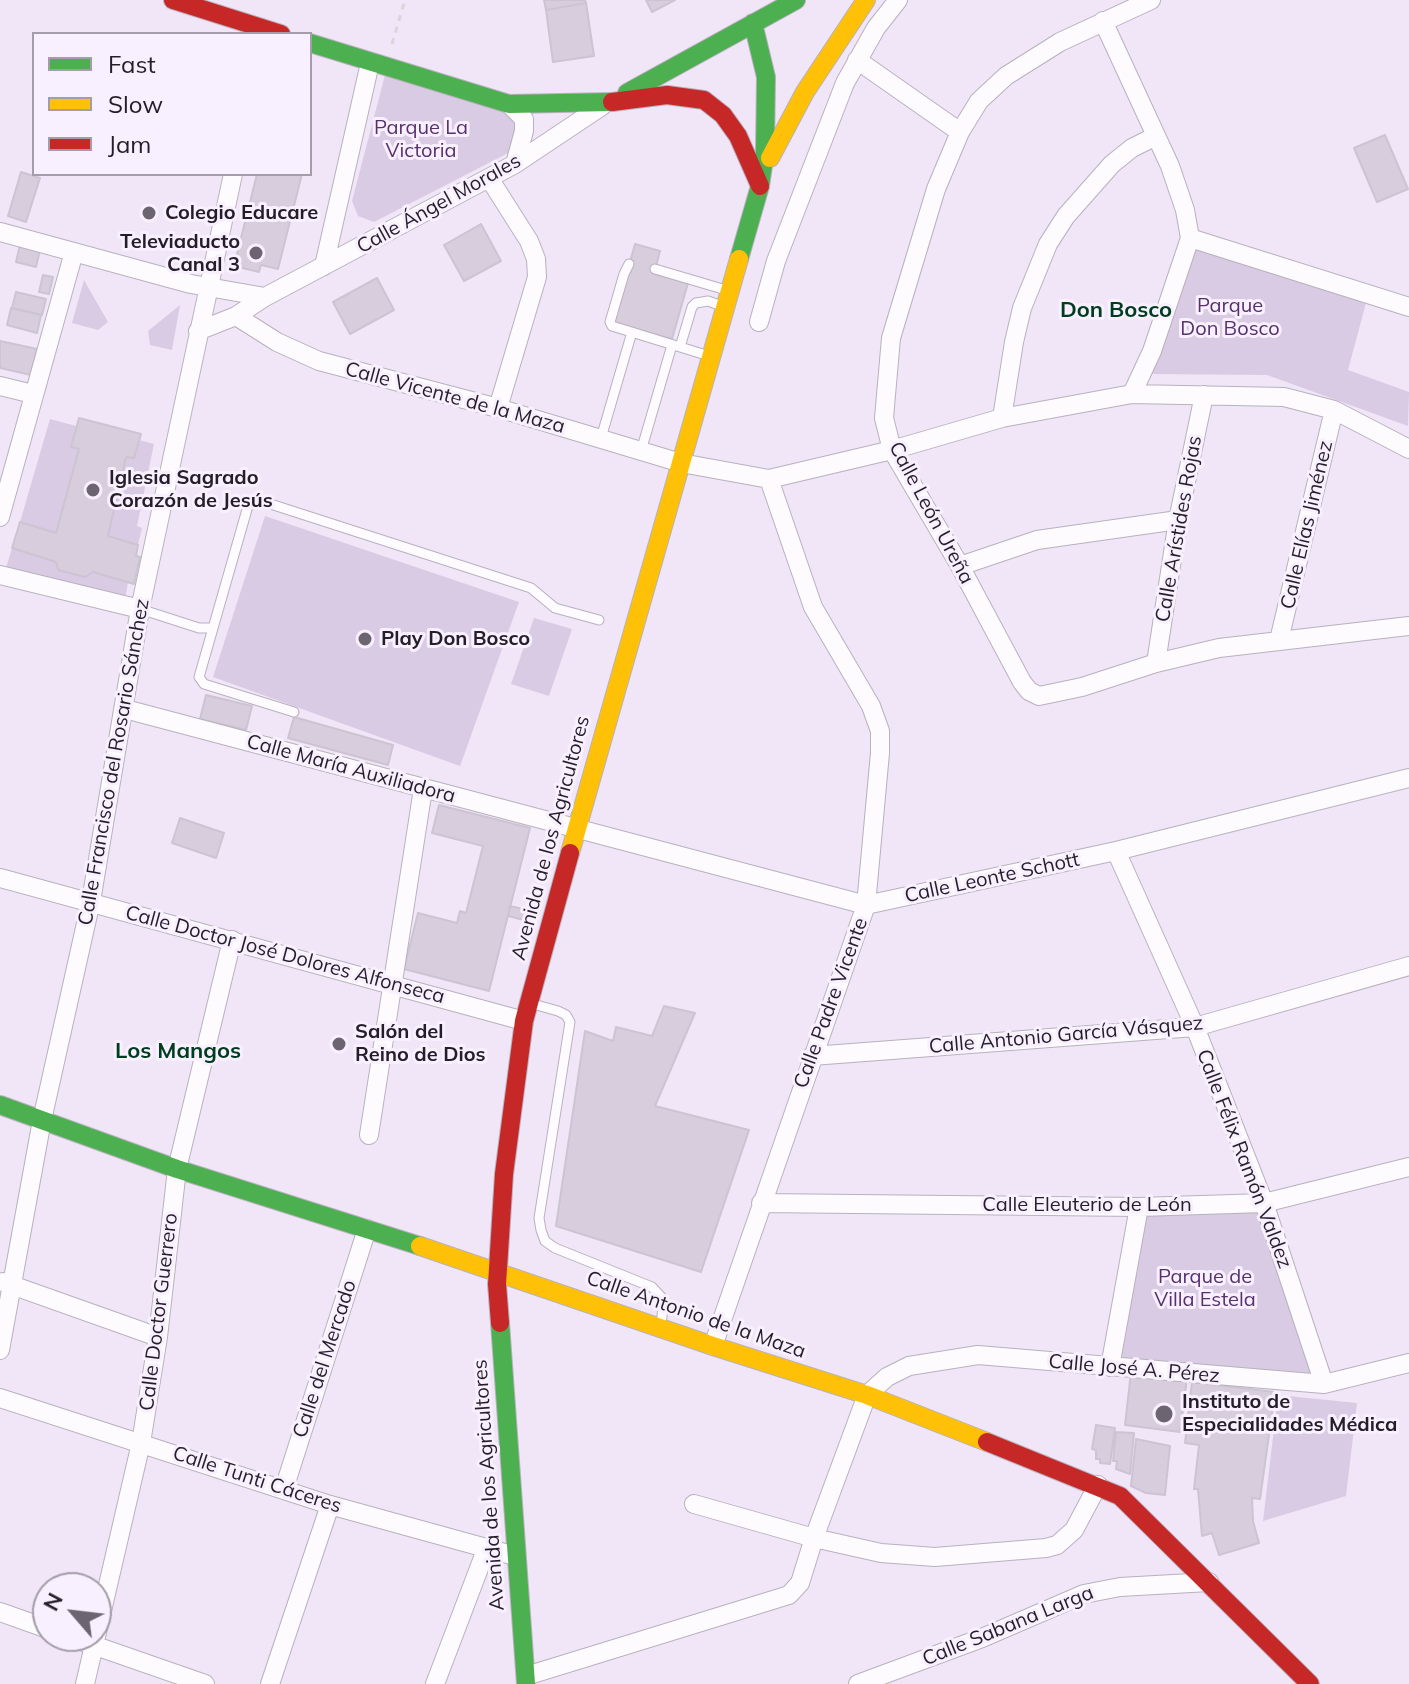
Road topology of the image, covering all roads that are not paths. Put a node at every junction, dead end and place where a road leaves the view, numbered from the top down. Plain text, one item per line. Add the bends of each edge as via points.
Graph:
1 (173, 0) edge
2 (796, 0) edge
3 (866, 0) edge
4 (898, 0) edge
5 (1151, 0) edge
6 (1103, 21) junction
7 (753, 23) junction
8 (271, 32) edge
9 (312, 44) edge
10 (857, 60) junction
11 (378, 65) junction
12 (607, 103) junction
13 (509, 104) junction
14 (960, 132) junction
15 (1156, 136) junction
16 (515, 164) junction
17 (233, 176) edge
18 (489, 178) junction
19 (761, 182) junction
20 (0, 232) edge
21 (1190, 238) junction
22 (74, 252) junction
23 (629, 264) dead end
24 (324, 266) junction
25 (655, 269) dead end
26 (208, 286) junction
27 (265, 297) junction
28 (728, 299) junction
29 (1409, 307) edge
30 (236, 316) junction
31 (759, 322) dead end
32 (198, 331) junction
33 (632, 332) junction
34 (676, 346) junction
35 (711, 356) junction
36 (0, 386) edge
37 (33, 394) junction
38 (1132, 394) junction
39 (1204, 395) junction
40 (498, 408) junction
41 (1334, 410) junction
42 (1002, 418) junction
43 (601, 438) junction
44 (1409, 449) edge
45 (892, 450) junction
46 (641, 451) junction
47 (681, 463) junction
48 (769, 479) junction
49 (0, 517) edge
50 (1178, 520) junction
51 (960, 566) junction
52 (0, 575) edge
53 (140, 609) junction
54 (599, 620) dead end
55 (1409, 626) edge
56 (211, 628) junction
57 (1279, 640) junction
58 (1156, 663) junction
59 (125, 709) junction
60 (294, 712) dead end
61 (1409, 778) edge
62 (423, 789) junction
63 (577, 827) junction
64 (1116, 851) junction
65 (0, 878) edge
66 (91, 901) junction
67 (866, 905) junction
68 (232, 940) junction
69 (1409, 966) edge
70 (394, 986) junction
71 (527, 1012) junction
72 (1195, 1027) junction
73 (812, 1056) junction
74 (0, 1105) edge
75 (42, 1120) junction
76 (369, 1135) dead end
77 (1409, 1167) edge
78 (177, 1169) junction
79 (761, 1203) junction
80 (1264, 1203) junction
81 (1139, 1207) junction
82 (367, 1229) junction
83 (498, 1271) junction
84 (6, 1283) edge
85 (660, 1328) junction
86 (158, 1337) junction
87 (713, 1346) junction
88 (0, 1350) edge
89 (1409, 1363) edge
90 (1110, 1367) junction
91 (1324, 1384) junction
92 (867, 1395) junction
93 (0, 1398) edge
94 (141, 1443) junction
95 (1098, 1485) junction
96 (284, 1489) junction
97 (694, 1504) dead end
98 (330, 1505) junction
99 (814, 1538) junction
100 (486, 1550) junction
101 (515, 1556) junction
102 (112, 1572) edge
103 (1209, 1582) junction
104 (0, 1612) edge
105 (32, 1623) edge
106 (93, 1652) edge
107 (112, 1652) edge
108 (526, 1680) edge
109 (85, 1684) edge
110 (205, 1684) edge
111 (270, 1684) edge
112 (435, 1684) edge
113 (858, 1684) edge
114 (1310, 1684) edge

1 - 8 main road via 243,17
2 - 7 main road
3 - 19 main road via 805,92
4 - 10 street
5 - 6 street, Calle León Ureña
6 - 14 street, Calle León Ureña via 1006,76 979,101
6 - 15 street
7 - 12 main road
7 - 19 main road, Avenida de los Agricultores via 766,77
9 - 11 main road
10 - 14 street
10 - 31 street via 812,162
11 - 13 main road
11 - 24 street
12 - 13 main road
12 - 16 street, Calle Ángel Morales
12 - 19 main road via 667,95 704,100 738,136
13 - 16 street via 524,119
14 - 45 street, Calle León Ureña via 936,189 891,338 884,418
15 - 21 street via 1185,210
15 - 42 street via 1112,164 1048,244 1022,308
16 - 18 street, Calle Ángel Morales
17 - 26 street, Calle Francisco del Rosario Sánchez
18 - 24 street, Calle Ángel Morales
18 - 40 street via 529,241 537,277
19 - 28 main road, Avenida de los Agricultores
20 - 22 street
21 - 29 street
21 - 38 street
22 - 26 street
22 - 37 street
23 - 33 lane via 610,322 613,328
24 - 27 street, Calle Ángel Morales
25 - 28 lane
26 - 27 street
26 - 32 street, Calle Francisco del Rosario Sánchez
27 - 30 street, Calle Ángel Morales
28 - 34 lane via 696,303
28 - 35 main road, Avenida de los Agricultores
30 - 32 street, Calle Ángel Morales
30 - 40 street, Calle Vicente de la Maza via 298,354
32 - 53 street, Calle Francisco del Rosario Sánchez
33 - 34 lane
33 - 43 lane
34 - 35 lane
34 - 46 lane
35 - 47 main road, Avenida de los Agricultores
36 - 37 street
37 - 49 street
38 - 39 street
38 - 42 street
39 - 41 street via 1284,397
39 - 50 street, Calle Arístides Rojas
40 - 43 street, Calle Vicente de la Maza
41 - 44 street
41 - 57 street, Calle Elías Jiménez
42 - 45 street
43 - 46 street, Calle Vicente de la Maza
45 - 48 street
45 - 51 street, Calle León Ureña
46 - 47 street, Calle Vicente de la Maza
47 - 48 street, Calle Vicente de la Maza
47 - 63 main road, Avenida de los Agricultores
48 - 67 street, Calle Padre Vicente via 813,607 880,731
50 - 51 street via 1037,540
50 - 58 street, Calle Arístides Rojas
51 - 58 street, Calle León Ureña via 1022,682 1039,696
52 - 53 street
53 - 56 lane
53 - 59 street, Calle Francisco del Rosario Sánchez
54 - 56 lane via 555,608 531,588 258,500 248,506
55 - 57 street, Calle León Ureña
56 - 60 lane via 201,681
57 - 58 street, Calle León Ureña
59 - 62 street, Calle María Auxiliadora
59 - 66 street, Calle Francisco del Rosario Sánchez
61 - 64 street, Calle Leonte Schott
62 - 63 street, Calle María Auxiliadora
62 - 70 street
63 - 67 street, Calle Leonte Schott
63 - 71 main road, Avenida de los Agricultores
64 - 67 street, Calle Leonte Schott
64 - 72 street, Calle Félix Ramón Valdez
65 - 66 street, Calle Doctor José Dolores Alfonseca
66 - 68 street, Calle Doctor José Dolores Alfonseca
66 - 75 street, Calle Francisco del Rosario Sánchez
67 - 73 street, Calle Padre Vicente
68 - 70 street, Calle Doctor José Dolores Alfonseca
68 - 78 street, Calle Doctor Guerrero
69 - 72 street, Calle Antonio García Vásquez
70 - 71 street, Calle Doctor José Dolores Alfonseca
70 - 76 street
71 - 83 main road, Avenida de los Agricultores via 504,1174
71 - 85 lane via 558,1011 570,1022 539,1218 545,1241 652,1287 664,1300
72 - 73 street, Calle Antonio García Vásquez
72 - 80 street, Calle Félix Ramón Valdez
73 - 79 street, Calle Padre Vicente
74 - 75 main road, Calle Antonio de la Maza
75 - 78 main road, Calle Antonio de la Maza
75 - 84 street, Calle Francisco del Rosario Sánchez
77 - 80 street, Calle Eleuterio de León
78 - 82 main road, Calle Antonio de la Maza
78 - 86 street, Calle Doctor Guerrero
79 - 81 street, Calle Eleuterio de León
79 - 87 street, Calle Padre Vicente
80 - 81 street, Calle Eleuterio de León
80 - 91 street, Calle Félix Ramón Valdez
81 - 90 street
82 - 83 main road, Calle Antonio de la Maza
82 - 96 street, Calle del Mercado
83 - 85 main road, Calle Antonio de la Maza
83 - 101 main road, Avenida de los Agricultores
84 - 86 street
84 - 88 street, Calle Francisco del Rosario Sánchez
85 - 87 main road, Calle Antonio de la Maza
86 - 94 street, Calle Doctor Guerrero
87 - 92 main road, Calle Antonio de la Maza
89 - 91 street, Calle José A. Pérez
90 - 91 street, Calle José A. Pérez
90 - 92 street, Calle José A. Pérez via 953,1357 909,1366
92 - 95 main road, Calle Antonio de la Maza
92 - 99 street
93 - 94 street, Calle Tunti Cáceres
94 - 96 street, Calle Tunti Cáceres
94 - 102 street, Calle Doctor Guerrero
95 - 99 street via 1067,1539 1046,1548 935,1557 881,1553
95 - 103 main road, Calle Antonio de la Maza via 1120,1496
96 - 98 street, Calle Tunti Cáceres
97 - 99 street
98 - 100 street, Calle Tunti Cáceres
98 - 111 street
99 - 108 street via 800,1583 782,1599
100 - 101 street, Calle Tunti Cáceres
100 - 112 street
101 - 108 main road, Avenida de los Agricultores
103 - 113 street, Calle Sabana Larga via 1084,1594
103 - 114 main road, Calle Antonio de la Maza
104 - 105 street
106 - 109 street, Calle Doctor Guerrero
107 - 110 street

